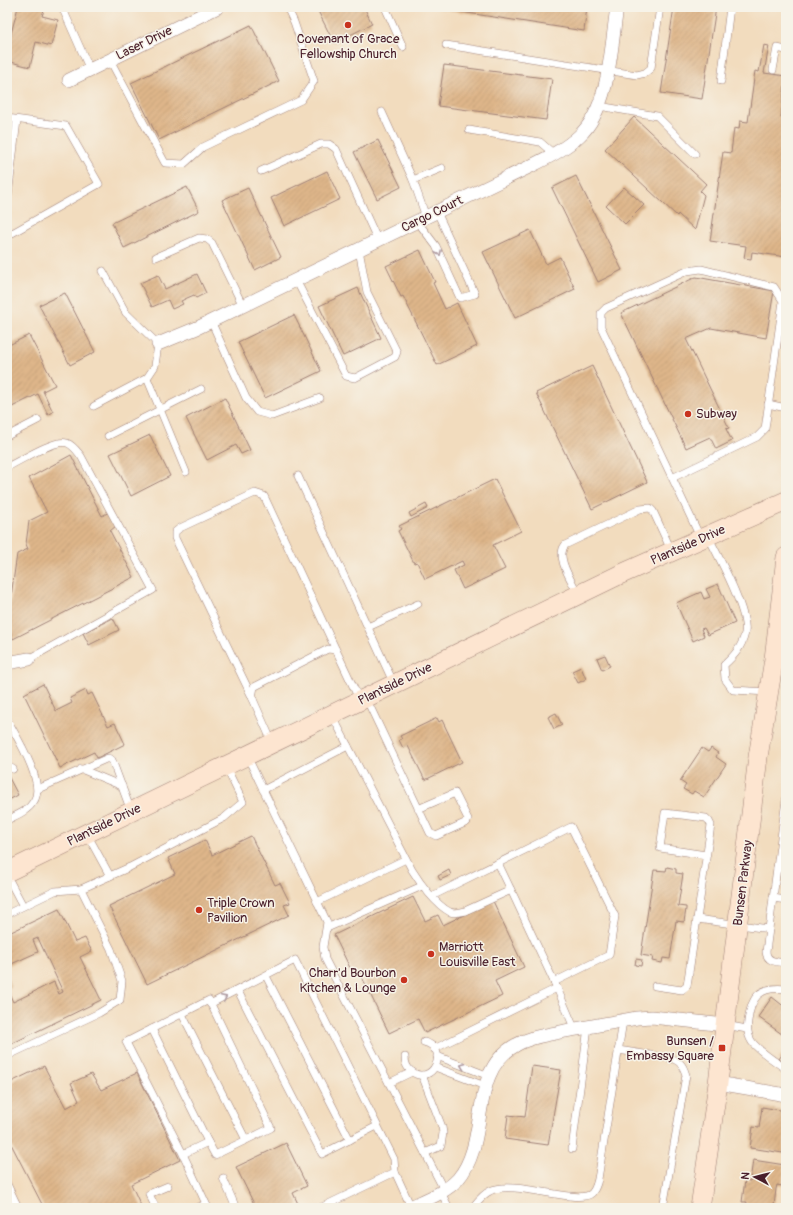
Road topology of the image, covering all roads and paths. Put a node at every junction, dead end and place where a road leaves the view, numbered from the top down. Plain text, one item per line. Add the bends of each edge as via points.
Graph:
1 (62, 7) edge
2 (218, 7) edge
3 (287, 7) edge
4 (385, 7) edge
5 (617, 7) edge
6 (660, 7) edge
7 (730, 7) edge
8 (446, 44) dead end
9 (403, 47) dead end
10 (786, 50) edge
11 (110, 60) junction
12 (90, 70) junction
13 (773, 70) dead end
14 (607, 71) junction
15 (69, 80) dead end
16 (721, 80) dead end
17 (600, 106) junction
18 (382, 112) dead end
19 (7, 118) edge
20 (17, 120) junction
21 (469, 130) dead end
22 (554, 154) junction
23 (695, 154) dead end
24 (442, 168) dead end
25 (261, 171) dead end
26 (413, 180) junction
27 (7, 205) edge
28 (427, 217) junction
29 (7, 236) edge
30 (378, 240) junction
31 (358, 250) junction
32 (156, 257) dead end
33 (103, 271) dead end
34 (296, 280) junction
35 (784, 300) edge
36 (243, 306) junction
37 (211, 321) junction
38 (158, 344) junction
39 (147, 378) junction
40 (201, 389) dead end
41 (320, 398) dead end
42 (768, 404) junction
43 (94, 406) dead end
44 (786, 408) edge
45 (160, 409) junction
46 (38, 420) dead end
47 (7, 436) edge
48 (108, 436) dead end
49 (7, 467) edge
50 (186, 472) dead end
51 (298, 476) dead end
52 (672, 478) junction
53 (786, 501) edge
54 (705, 537) junction
55 (672, 552) junction
56 (786, 557) edge
57 (578, 595) junction
58 (418, 604) dead end
59 (368, 626) junction
60 (781, 635) edge
61 (336, 650) junction
62 (30, 659) joint
63 (7, 663) edge
64 (394, 684) junction
65 (768, 692) junction
66 (253, 699) junction
67 (363, 700) junction
68 (332, 714) junction
69 (7, 719) edge
70 (272, 743) junction
71 (348, 746) junction
72 (247, 756) junction
73 (226, 766) junction
74 (82, 769) junction
75 (122, 786) junction
76 (38, 789) junction
77 (263, 790) junction
78 (786, 800) edge
79 (418, 809) junction
80 (132, 812) junction
81 (7, 820) edge
82 (86, 834) junction
83 (706, 856) junction
84 (406, 860) junction
85 (498, 863) junction
86 (777, 868) junction
87 (786, 869) edge
88 (7, 872) edge
89 (7, 876) edge
90 (110, 876) junction
91 (422, 886) junction
92 (81, 889) junction
93 (511, 890) junction
94 (432, 896) junction
95 (773, 898) junction
96 (786, 900) edge
97 (317, 902) junction
98 (23, 906) junction
99 (7, 914) edge
100 (697, 919) junction
101 (738, 925) junction
102 (327, 928) junction
103 (769, 929) junction
104 (786, 963) edge
105 (266, 976) junction
106 (555, 985) junction
107 (656, 986) dead end
108 (786, 989) edge
109 (238, 991) junction
110 (210, 1004) junction
111 (182, 1014) junction
112 (623, 1021) junction
113 (725, 1026) junction
114 (582, 1028) junction
115 (152, 1029) junction
116 (747, 1029) junction
117 (424, 1042) dead end
118 (434, 1048) junction
119 (618, 1050) junction
120 (7, 1056) edge
121 (437, 1056) junction
122 (405, 1057) dead end
123 (435, 1067) junction
124 (786, 1069) edge
125 (412, 1072) junction
126 (422, 1075) junction
127 (487, 1081) junction
128 (389, 1083) junction
129 (718, 1083) junction
130 (786, 1095) edge
131 (377, 1126) junction
132 (246, 1140) junction
133 (350, 1140) junction
134 (208, 1142) junction
135 (572, 1149) dead end
136 (425, 1153) junction
137 (183, 1154) junction
138 (395, 1172) junction
139 (223, 1178) dead end
140 (7, 1184) edge
141 (168, 1186) dead end
142 (442, 1191) junction
143 (18, 1206) edge
144 (207, 1206) edge
145 (410, 1207) edge
146 (7, 1208) edge
147 (156, 1208) edge
148 (197, 1208) edge
149 (236, 1208) edge
150 (320, 1208) edge
151 (449, 1208) edge
152 (472, 1208) edge
153 (664, 1208) edge
154 (700, 1208) edge

1 - 12 lane
2 - 11 street, Laser Drive
3 - 11 lane via 314,81 300,100 203,147 184,164 165,162
4 - 9 lane
5 - 14 street, Cargo Court
6 - 14 lane via 650,68 645,73 637,75
7 - 16 lane
8 - 14 lane
10 - 13 lane via 777,48
11 - 12 street, Laser Drive
12 - 15 street, Laser Drive
14 - 17 street, Cargo Court
17 - 22 street, Cargo Court via 583,132
17 - 23 lane via 657,116
18 - 26 lane
19 - 20 lane
20 - 27 lane
20 - 29 lane via 66,126 99,184
21 - 22 lane via 540,142
22 - 28 street, Cargo Court
24 - 26 lane
25 - 30 lane via 321,144 329,144 336,149
26 - 28 lane
28 -> 28 lane via 436,246 460,298 475,294
28 - 30 street, Cargo Court
30 - 31 street, Cargo Court
31 - 34 street, Cargo Court
31 - 34 lane via 367,292 396,352 395,357 355,378 346,376
32 - 36 lane via 199,238 207,239 212,243
33 - 38 lane via 126,314
34 - 36 street, Cargo Court
35 - 42 lane
35 - 52 lane via 769,284 694,269 606,308 601,313 601,327
36 - 37 street, Cargo Court
37 - 38 street, Cargo Court
37 - 41 lane via 246,398 257,412 272,416
38 - 39 lane via 155,366
39 - 43 lane
39 - 45 lane
40 - 45 lane
42 - 44 lane
42 - 52 lane via 765,429 757,437
45 - 48 lane
45 - 50 lane
46 - 47 lane
49 - 62 lane via 55,444 66,443 73,446 81,456 153,590
51 - 59 lane
52 - 54 lane
53 - 54 street, Plantside Drive
54 - 55 street, Plantside Drive
54 - 65 lane via 741,604 746,631 738,652 724,665 725,679 733,690
55 - 57 street, Plantside Drive
55 - 57 lane via 653,511 650,508 640,509 565,545 562,549 562,558
56 - 60 street, Bunsen Parkway
57 - 64 street, Plantside Drive
58 - 59 lane
59 - 64 lane
60 - 65 street, Bunsen Parkway
61 - 66 lane via 328,649 254,687
61 - 66 lane via 264,496 255,493 180,528 175,532 175,538
61 - 67 lane
62 - 63 street
64 - 67 street, Plantside Drive
65 - 101 street, Bunsen Parkway
66 - 70 lane
67 - 68 street, Plantside Drive
67 - 79 lane
68 - 70 street, Plantside Drive
68 - 71 lane
69 - 76 lane via 32,769
70 - 72 street, Plantside Drive
71 - 77 lane
71 - 84 lane
72 - 73 street, Plantside Drive
72 - 77 lane
73 - 80 street, Plantside Drive
73 - 90 lane via 243,802 224,818
74 - 75 lane
74 - 75 lane via 108,758 112,760
74 - 76 lane
75 - 80 lane
76 - 81 lane via 36,800 27,810
77 - 97 lane
78 - 86 lane
79 - 79 lane via 432,835 436,836 467,822 468,819 455,793
80 - 82 street, Plantside Drive
82 - 88 street, Plantside Drive
82 - 90 lane
83 - 83 lane via 710,821 706,818 665,813 660,848
83 - 100 lane
84 - 91 lane
84 - 97 lane
85 - 93 lane
85 - 94 lane
85 - 106 lane via 570,827 615,916 609,954
86 - 87 lane
86 - 95 lane
89 - 98 lane
90 - 92 lane
91 - 94 lane
91 - 102 lane
92 - 98 lane via 55,891
92 - 120 lane via 111,950 122,981 120,1000 99,1013
93 - 94 lane via 458,913 450,912
93 - 106 lane
95 - 96 lane
95 - 103 lane
97 - 102 lane via 327,922
98 - 99 lane
100 - 101 lane
100 - 107 lane via 685,989
101 - 103 lane
101 - 113 street, Bunsen Parkway
102 - 128 lane via 323,947 325,959
103 - 104 lane via 766,957
105 - 109 lane
105 - 131 lane via 295,960
105 - 133 lane
106 - 114 lane
106 - 118 lane
108 - 116 lane via 769,990 755,997 750,1006
110 -> 109 lane
109 - 133 lane via 322,1154
110 - 111 lane via 209,1000
110 - 132 lane via 271,1128
111 - 115 lane
111 - 132 lane
112 - 113 street via 652,1017
112 - 114 street
112 - 119 lane
113 - 116 lane
113 - 129 street, Bunsen Parkway
114 - 127 street via 516,1044 499,1058
114 - 135 lane
115 - 134 lane
115 - 137 lane via 126,1042
116 - 124 lane via 752,1041
117 - 118 lane
118 - 121 lane
119 - 152 lane via 599,1173 591,1194 579,1198 516,1187 502,1188 490,1191
119 - 153 lane via 670,1058 678,1060 684,1066 686,1075
121 - 123 lane
127 -> 121 lane
122 - 125 lane via 406,1065
123 - 126 lane via 430,1073
123 - 127 lane
125 - 126 lane
125 - 128 lane
126 - 136 lane via 443,1133 441,1146
127 - 142 street via 477,1139 471,1158 457,1180
128 - 136 lane
129 - 130 street
129 - 154 street, Bunsen Parkway
131 - 133 lane
131 - 138 lane via 394,1159
132 - 134 lane via 215,1155
134 - 137 lane
136 - 142 lane
137 - 144 lane
138 - 145 lane
138 - 150 lane
139 - 149 lane
140 - 143 lane
141 - 147 lane via 149,1194
142 - 145 street
142 - 151 lane
143 - 146 lane
144 - 148 lane

